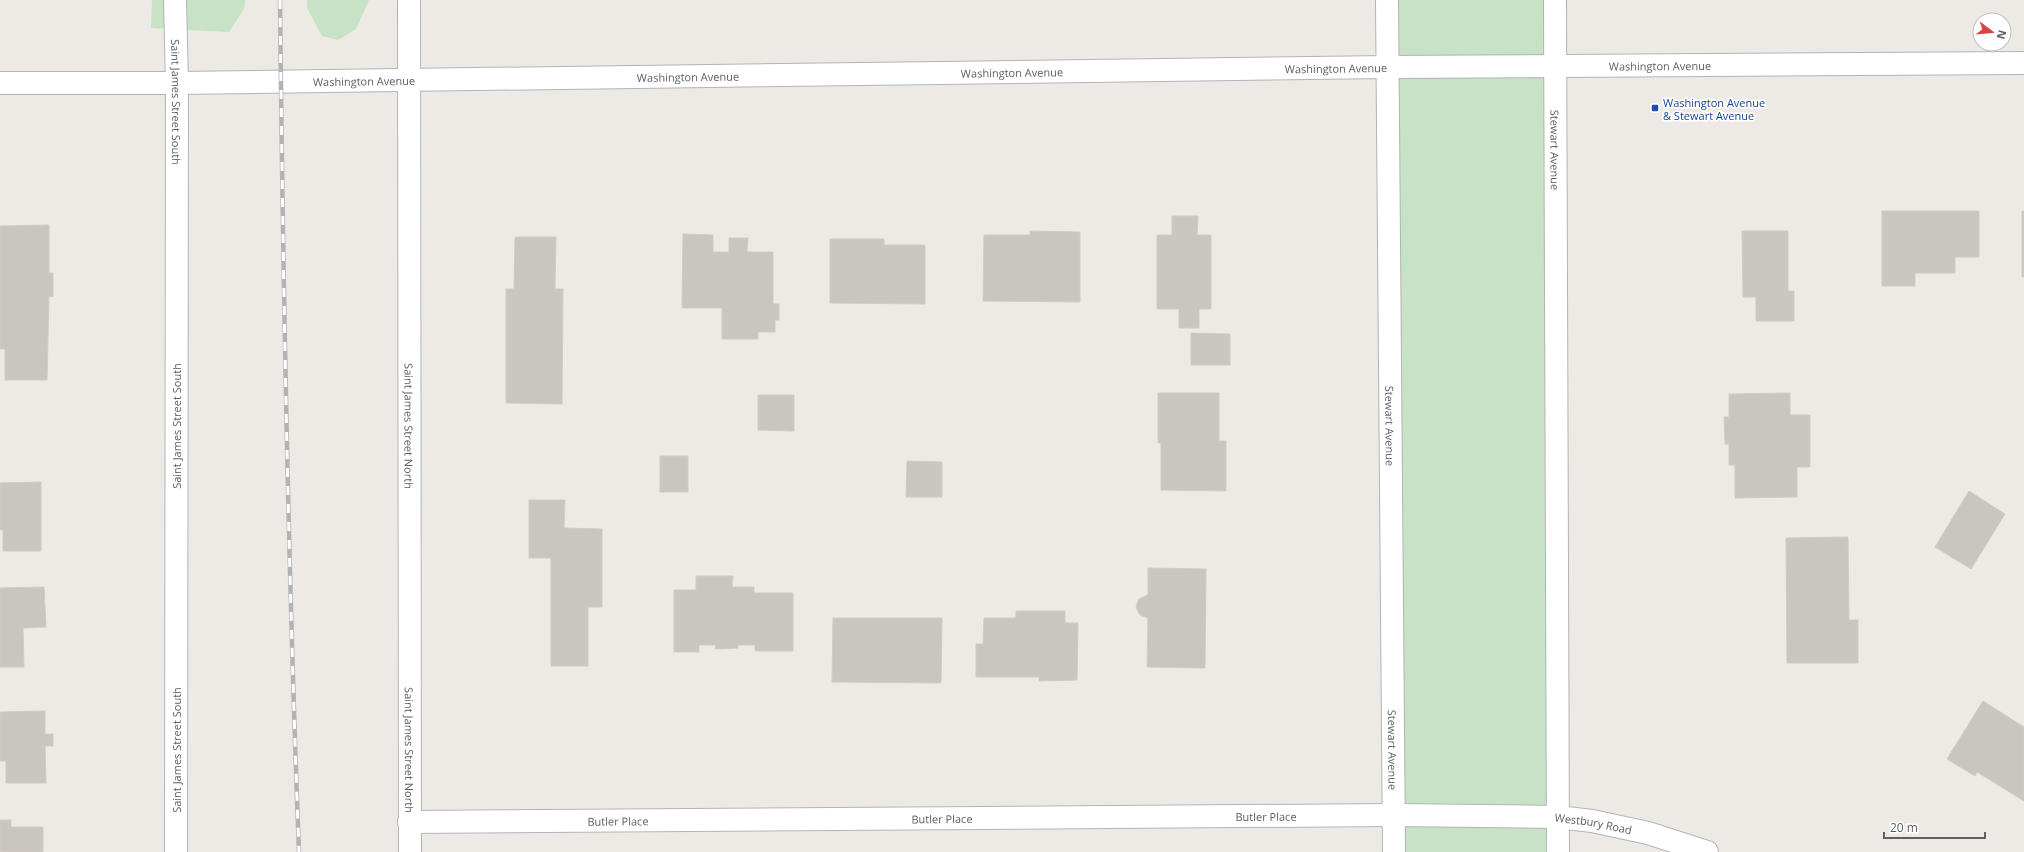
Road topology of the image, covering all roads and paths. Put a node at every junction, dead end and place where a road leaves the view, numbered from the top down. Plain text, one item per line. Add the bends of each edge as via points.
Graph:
1 (175, 0) edge
2 (409, 0) edge
3 (1387, 0) edge
4 (1555, 0) edge
5 (2024, 63) edge
6 (1555, 66) junction
7 (1388, 67) junction
8 (410, 79) junction
9 (0, 83) edge
10 (177, 83) junction
11 (1394, 815) junction
12 (1475, 816) joint
13 (1558, 817) junction
14 (409, 822) junction
15 (176, 852) edge
16 (410, 852) edge
17 (1394, 852) edge
18 (1558, 852) edge
19 (1707, 852) edge

1 - 10 main road, Saint James Street South
2 - 8 main road, Saint James Street North
3 - 7 main road, Stewart Avenue
4 - 6 main road, Stewart Avenue
5 - 6 main road, Washington Avenue
6 - 7 main road, Washington Avenue
6 - 13 main road, Stewart Avenue
7 - 8 main road, Washington Avenue
7 - 11 main road, Stewart Avenue
8 - 10 main road, Washington Avenue
8 - 14 main road, Saint James Street North
9 - 10 main road, Washington Avenue
10 - 15 main road, Saint James Street South
11 - 12 main road, Butler Place
11 - 14 main road, Butler Place
11 - 17 main road, Stewart Avenue
12 - 13 main road, Westbury Road
13 - 18 main road, Stewart Avenue
13 - 19 main road, Westbury Road via 1592,821 1648,833
14 - 16 main road, Saint James Street North

